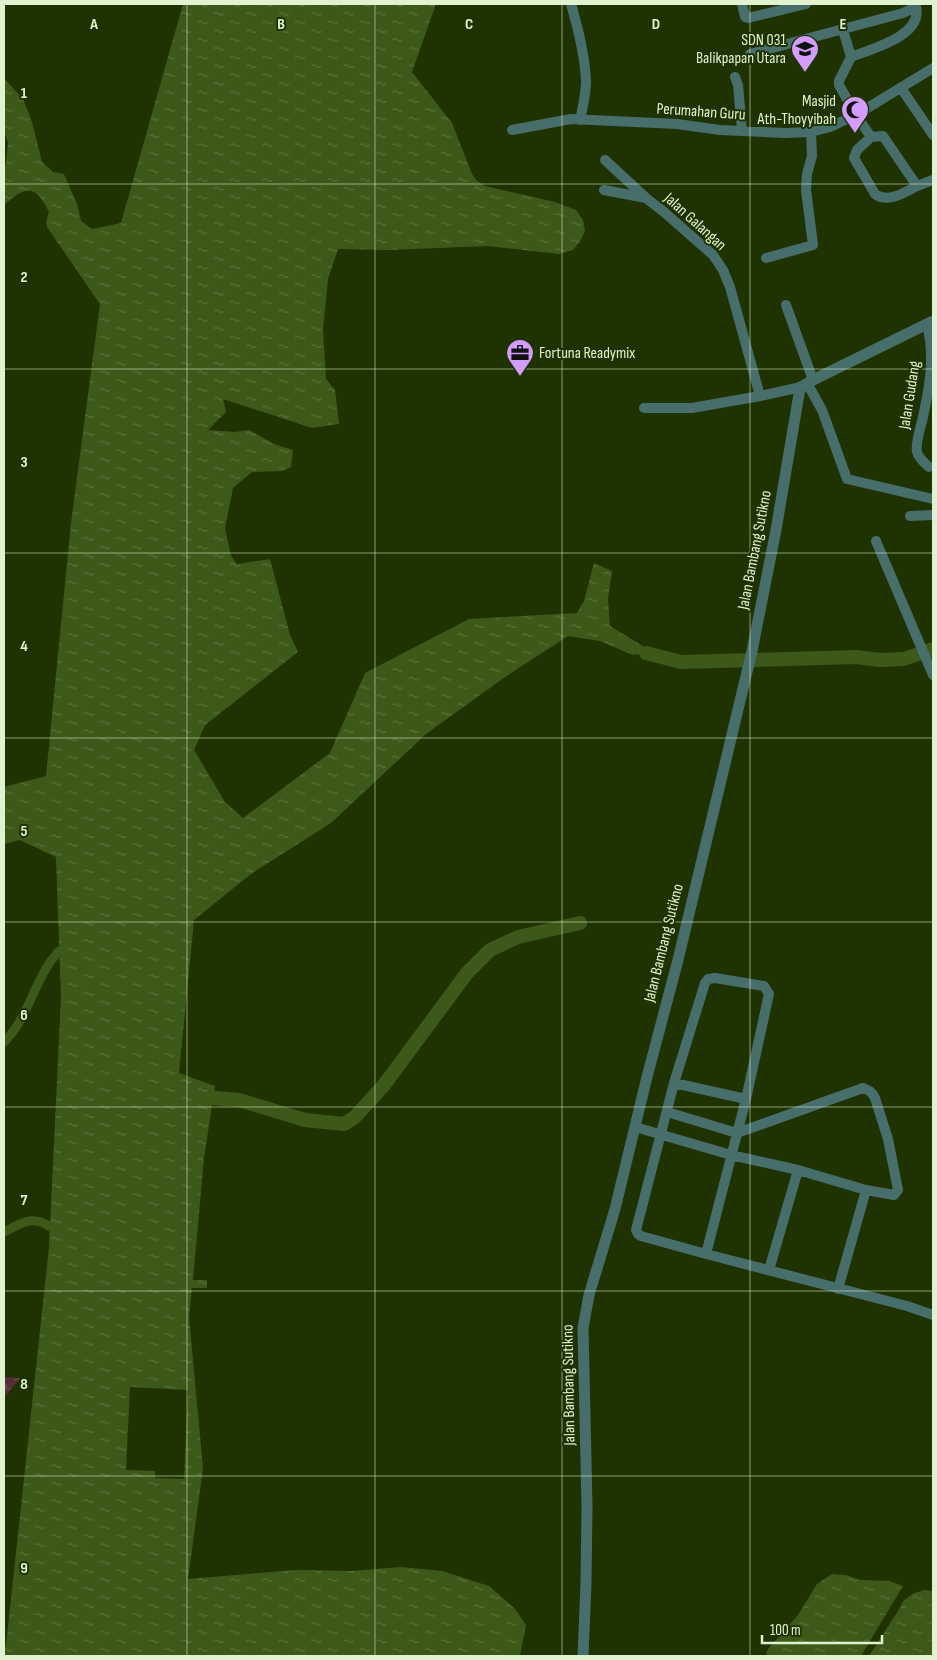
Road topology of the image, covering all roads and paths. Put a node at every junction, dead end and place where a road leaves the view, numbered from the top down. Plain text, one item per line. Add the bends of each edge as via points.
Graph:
1 (571, 4) edge
2 (742, 4) edge
3 (806, 4) edge
4 (916, 5) edge
5 (843, 30) junction
6 (750, 54) dead end
7 (851, 57) junction
8 (933, 68) edge
9 (735, 77) dead end
10 (901, 88) junction
11 (856, 116) junction
12 (580, 120) junction
13 (512, 130) dead end
14 (742, 130) junction
15 (811, 132) junction
16 (933, 135) edge
17 (871, 137) junction
18 (605, 160) dead end
19 (933, 180) edge
20 (917, 186) junction
21 (604, 190) dead end
22 (646, 198) junction
23 (766, 258) dead end
24 (786, 305) dead end
25 (930, 322) edge
26 (807, 383) junction
27 (760, 396) junction
28 (644, 408) dead end
29 (929, 467) dead end
30 (933, 499) edge
31 (933, 515) edge
32 (910, 516) dead end
33 (876, 541) dead end
34 (933, 675) edge
35 (674, 1083) junction
36 (746, 1098) junction
37 (666, 1112) junction
38 (636, 1127) junction
39 (737, 1133) junction
40 (661, 1134) junction
41 (731, 1155) junction
42 (798, 1170) junction
43 (866, 1190) junction
44 (706, 1254) junction
45 (769, 1270) junction
46 (838, 1289) junction
47 (933, 1315) edge
48 (584, 1656) edge

1 - 12 street via 586,80
2 - 3 street via 748,18
4 - 5 street via 903,13
4 - 7 street via 916,19 899,38
5 - 6 street
5 - 7 street
7 - 11 street via 839,82
8 - 10 street, Perumahan Guru
9 - 14 street
10 - 11 street, Perumahan Guru
10 - 16 street
11 - 15 street, Perumahan Guru
11 - 17 street
12 - 13 street, Perumahan Guru via 560,120
12 - 14 street, Perumahan Guru
14 - 15 street, Perumahan Guru
15 - 23 street via 812,156 806,190 813,245
17 - 20 street via 883,136
17 - 20 street via 857,150 854,158 875,194 892,197
18 - 22 street
19 - 20 street
21 - 22 street, Jalan Galangan
22 - 27 street, Jalan Galangan via 713,255 723,270
24 - 26 street
25 - 26 street
25 - 29 street, Jalan Gudang via 932,363 917,450
26 - 27 street
26 - 30 street via 822,410 847,479
26 - 38 street, Jalan Bambang Sutikno via 798,394 752,651
27 - 28 street via 692,408
31 - 32 street
33 - 34 street
35 - 36 street
35 - 36 street via 704,983 715,978 764,986 769,1000
35 - 37 street
36 - 39 street
37 - 39 street
37 - 40 street
38 - 40 street
38 - 48 street, Jalan Bambang Sutikno via 589,1295 583,1328 587,1506
39 - 41 street
39 - 43 street via 862,1088 868,1090 875,1098 888,1139 898,1188 894,1195
40 - 41 street
40 - 44 street via 637,1233
41 - 42 street
41 - 44 street
42 - 43 street
42 - 45 street
43 - 46 street
44 - 45 street
45 - 46 street
46 - 47 street

